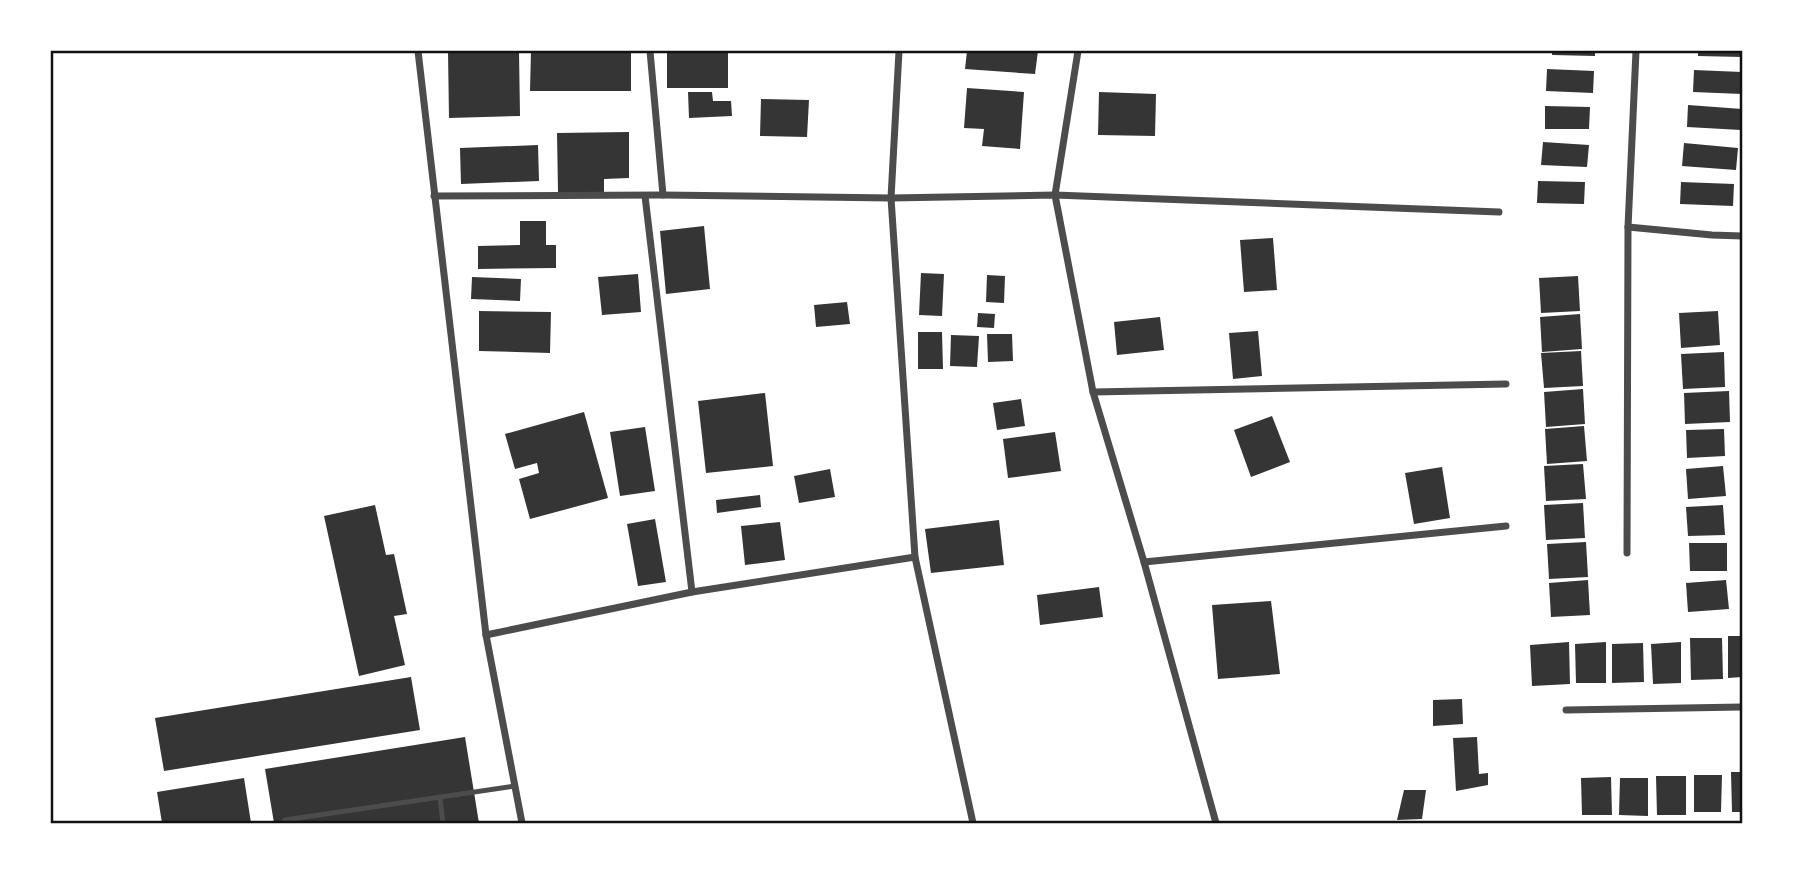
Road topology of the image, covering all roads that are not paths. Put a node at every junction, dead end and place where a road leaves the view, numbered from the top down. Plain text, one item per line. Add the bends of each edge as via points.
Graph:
1 (418, 51) edge
2 (650, 51) edge
3 (899, 51) edge
4 (1078, 51) edge
5 (1636, 51) edge
6 (663, 195) junction
7 (1055, 195) junction
8 (434, 196) junction
9 (645, 196) junction
10 (891, 198) junction
11 (1499, 212) dead end
12 (1628, 227) junction
13 (1742, 236) edge
14 (1506, 384) dead end
15 (1093, 392) junction
16 (1506, 526) dead end
17 (1627, 553) dead end
18 (915, 557) junction
19 (1144, 562) junction
20 (692, 592) junction
21 (486, 635) junction
22 (1742, 707) edge
23 (1566, 710) dead end
24 (515, 786) junction
25 (440, 798) junction
26 (282, 823) edge
27 (443, 823) edge
28 (522, 823) edge
29 (973, 823) edge
30 (1216, 823) edge

1 - 8 street
2 - 6 street
3 - 10 street
4 - 7 street
5 - 12 street
6 - 9 street
6 - 10 street
7 - 10 street
7 - 11 street
7 - 15 street
8 - 9 street
8 - 21 street
9 - 20 street
10 - 18 street
12 - 13 street
12 - 17 street
14 - 15 street
15 - 19 street
16 - 19 street
18 - 20 street
18 - 29 street
19 - 30 street
20 - 21 street
21 - 24 street
22 - 23 street
24 - 25 lane
24 - 28 street
25 - 26 lane
25 - 27 lane

